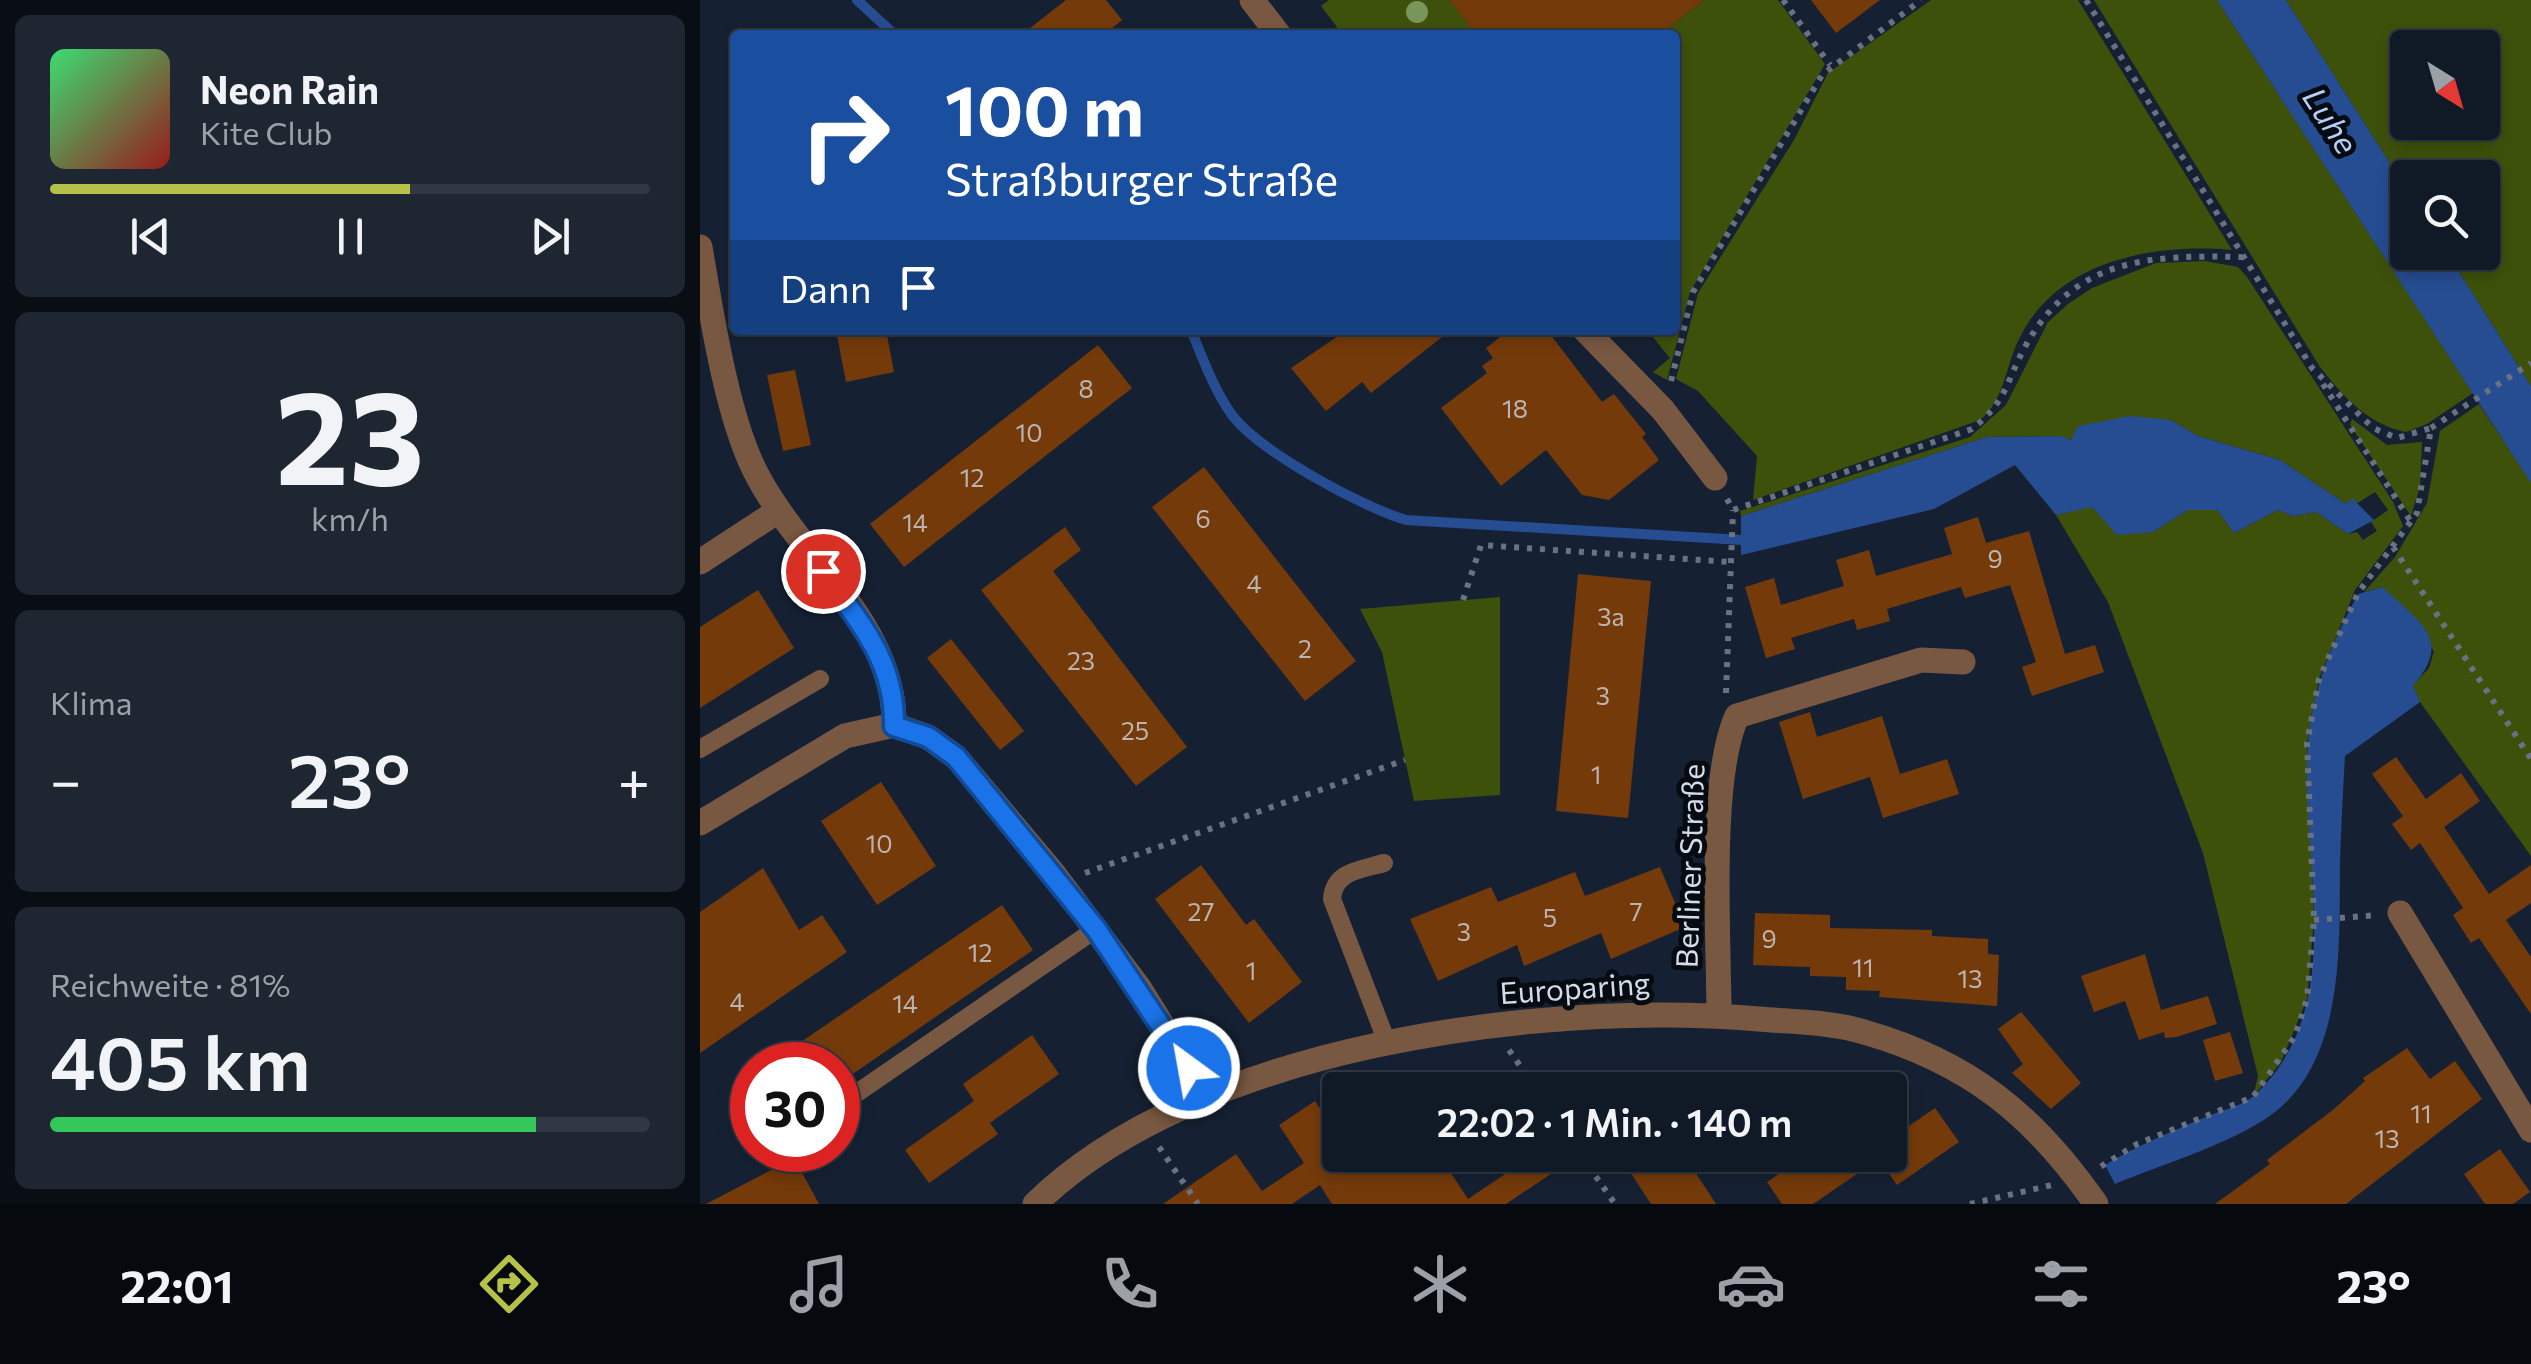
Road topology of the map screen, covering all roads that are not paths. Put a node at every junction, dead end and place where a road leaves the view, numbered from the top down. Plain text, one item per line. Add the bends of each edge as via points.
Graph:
1 (1265, 4) edge
2 (1277, 30) edge
3 (700, 247) edge
4 (1590, 335) edge
5 (1715, 478) road end
6 (778, 511) junction
7 (700, 562) edge
8 (1963, 662) dead end
9 (820, 679) dead end
10 (894, 726) junction
11 (700, 749) edge
12 (700, 823) edge
13 (1384, 863) dead end
14 (2400, 912) dead end
15 (1096, 929) junction
16 (1719, 1016) junction
17 (1388, 1045) junction
18 (860, 1091) edge
19 (1206, 1094) junction
20 (2531, 1130) edge
21 (1036, 1204) edge
22 (2096, 1204) edge

1 - 2 street
3 - 6 street via 736,414 752,467
4 - 5 street via 1663,410
6 - 7 street
6 - 10 street via 880,652 894,692
8 - 16 street, Berliner Straße via 1920,660 1737,716 1720,819
9 - 11 lane
10 - 12 street via 845,736
10 - 15 street via 928,737 956,757
13 - 17 lane via 1342,876 1332,899
14 - 20 street
15 - 18 lane
15 - 19 street
16 - 17 street, Europaring via 1554,1018
16 - 22 street, Europaring via 1861,1031 1974,1077 2031,1121
17 - 19 street, Europaring
19 - 21 street, Europaring via 1091,1158

